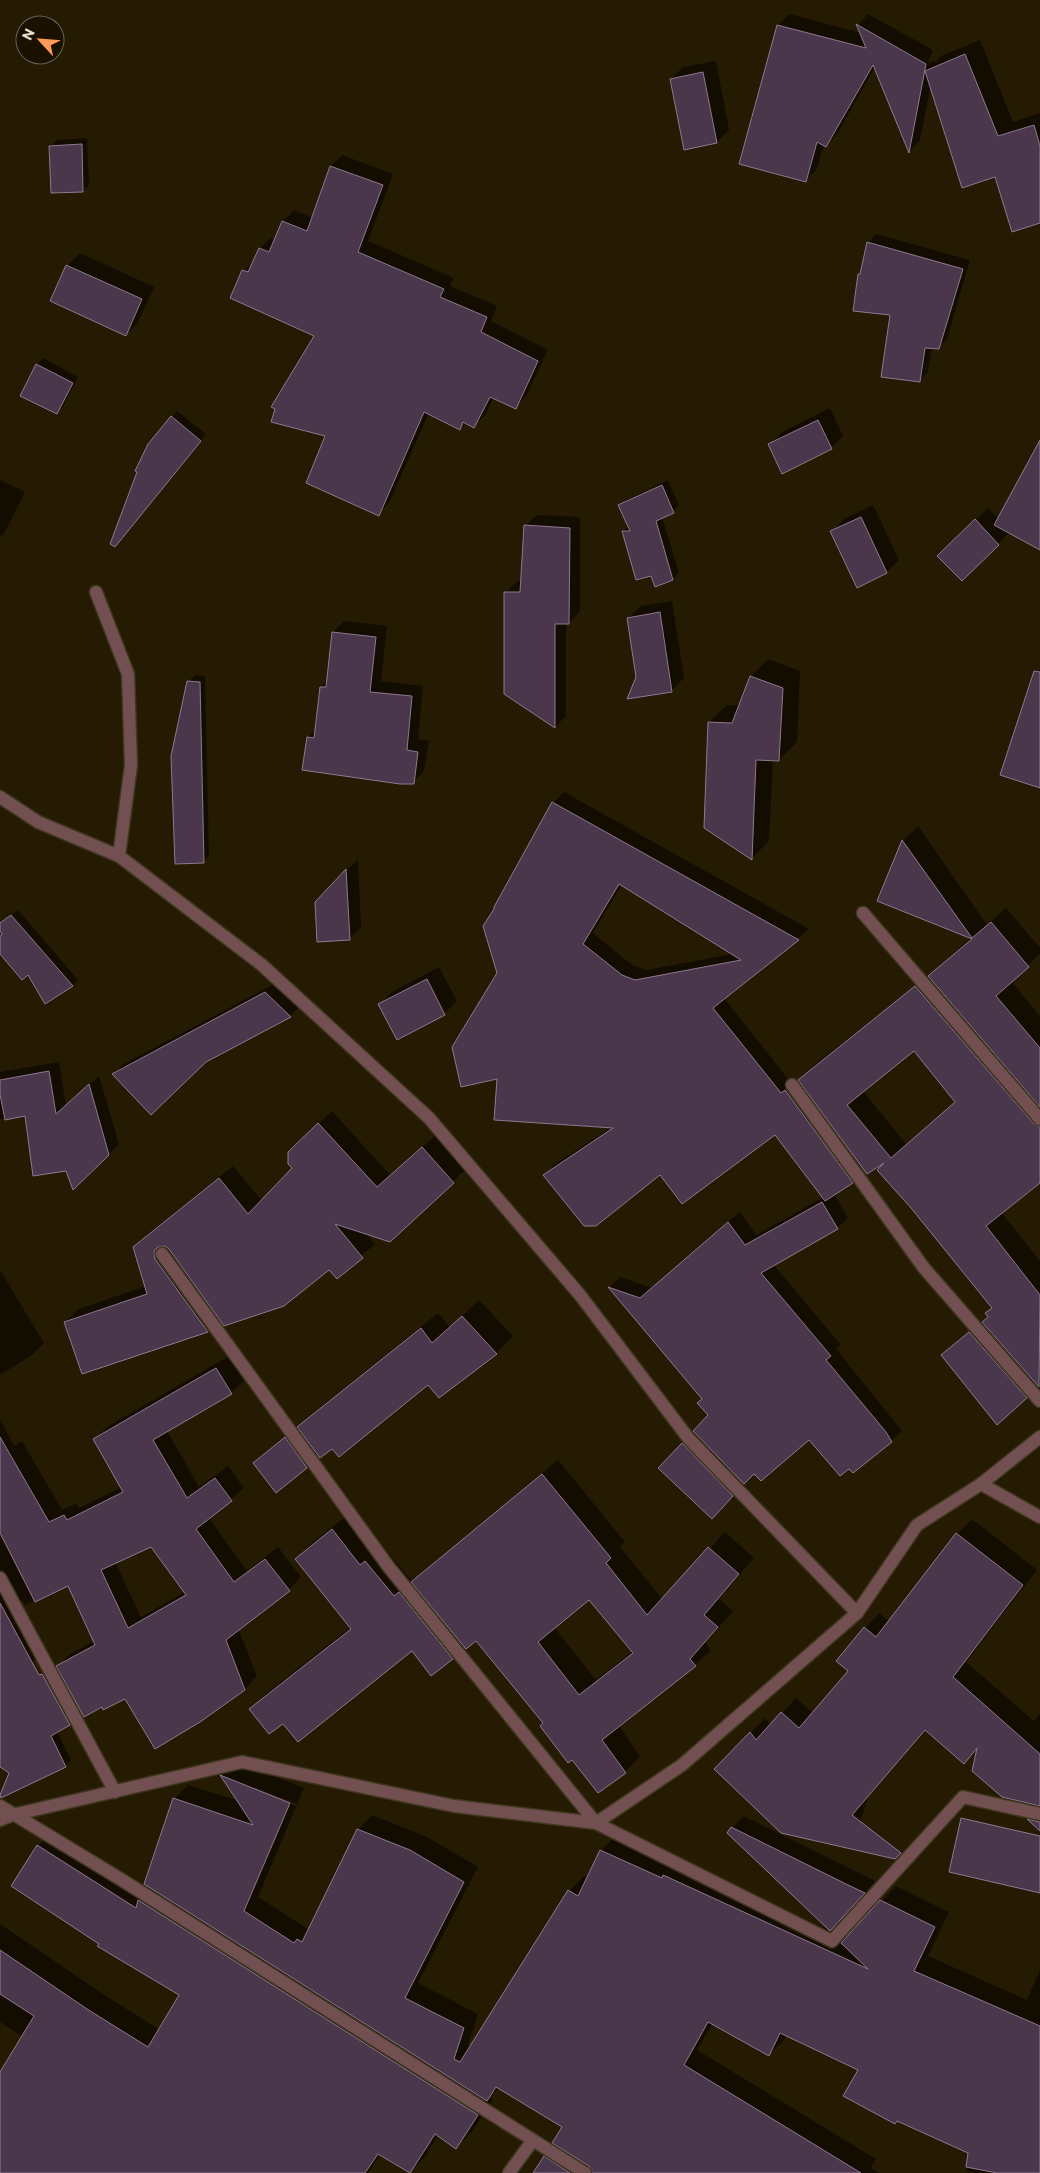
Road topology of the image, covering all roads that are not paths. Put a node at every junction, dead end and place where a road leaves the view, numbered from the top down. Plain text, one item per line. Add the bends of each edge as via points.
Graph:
1 (96, 592) dead end
2 (0, 797) edge
3 (119, 856) junction
4 (863, 913) dead end
5 (792, 1085) dead end
6 (1040, 1119) edge
7 (162, 1254) dead end
8 (1040, 1401) edge
9 (1040, 1437) edge
10 (981, 1484) junction
11 (1040, 1517) edge
12 (0, 1578) edge
13 (857, 1613) junction
14 (115, 1792) junction
15 (0, 1806) edge
16 (1040, 1814) edge
17 (12, 1815) junction
18 (0, 1820) edge
19 (596, 1823) junction
20 (533, 2140) junction
21 (509, 2173) edge
22 (585, 2173) edge

1 - 3 street via 128,674 131,765
2 - 3 street via 38,822
3 - 13 street via 262,965 429,1118 580,1296 689,1439
4 - 6 street
5 - 8 street via 924,1268
7 - 19 street via 388,1566
9 - 10 street
10 - 11 street
10 - 13 street via 917,1525
12 - 14 street
13 - 19 street via 682,1765
14 - 17 street
14 - 19 street via 242,1762 454,1806
15 - 17 street
16 - 19 street via 963,1797 832,1941
17 - 18 street
17 - 20 street via 122,1880
20 - 21 street
20 - 22 street

